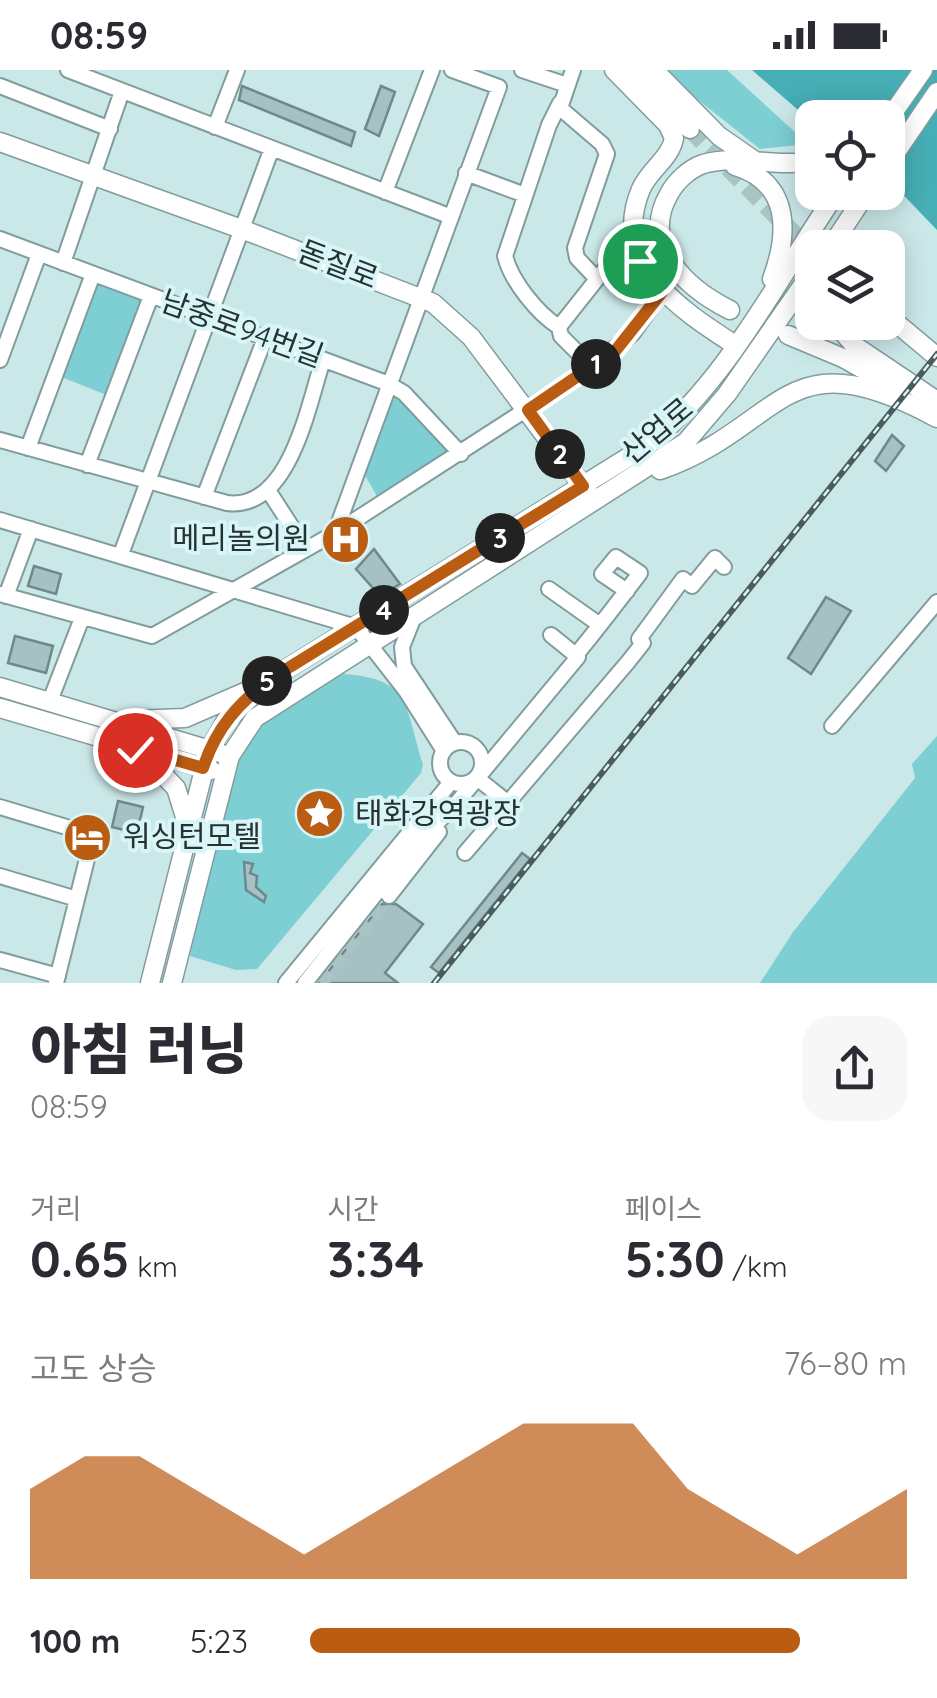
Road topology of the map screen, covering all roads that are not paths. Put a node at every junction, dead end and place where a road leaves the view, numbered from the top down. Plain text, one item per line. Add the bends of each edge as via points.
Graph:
1 (68, 70) edge
2 (237, 70) edge
3 (432, 70) edge
4 (452, 70) edge
5 (505, 70) edge
6 (522, 70) edge
7 (573, 70) edge
8 (614, 70) edge
9 (634, 70) edge
10 (654, 70) edge
11 (923, 70) edge
12 (567, 85) junction
13 (0, 86) edge
14 (499, 86) junction
15 (122, 91) junction
16 (937, 92) edge
17 (902, 100) edge
18 (560, 103) junction
19 (215, 126) junction
20 (110, 128) junction
21 (690, 129) tunnel mouth
22 (905, 139) edge
23 (0, 142) edge
24 (272, 148) junction
25 (715, 162) junction
26 (795, 162) edge
27 (760, 163) junction
28 (466, 173) junction
29 (94, 176) junction
30 (385, 192) junction
31 (524, 195) junction
32 (825, 210) edge
33 (449, 216) junction
34 (244, 230) junction
35 (634, 232) junction
36 (0, 239) edge
37 (39, 254) junction
38 (63, 263) junction
39 (93, 274) junction
40 (598, 279) junction
41 (662, 292) junction
42 (151, 296) junction
43 (420, 296) junction
44 (795, 296) edge
45 (730, 310) dead end
46 (757, 312) junction
47 (210, 318) junction
48 (560, 328) junction
49 (905, 330) edge
50 (788, 335) dead end
51 (265, 338) junction
52 (850, 340) edge
53 (735, 345) junction
54 (937, 356) edge
55 (0, 360) edge
56 (323, 360) junction
57 (592, 367) junction
58 (389, 384) junction
59 (937, 400) edge
60 (528, 410) junction
61 (937, 417) edge
62 (0, 440) edge
63 (28, 448) junction
64 (461, 454) junction
65 (87, 465) junction
66 (631, 480) junction
67 (148, 482) junction
68 (583, 486) junction
69 (268, 490) junction
70 (204, 496) junction
71 (594, 502) junction
72 (0, 520) edge
73 (32, 529) junction
74 (335, 533) junction
75 (306, 549) junction
76 (121, 554) junction
77 (724, 567) dead end
78 (549, 589) dead end
79 (235, 590) junction
80 (627, 591) dead end
81 (3, 595) edge
82 (937, 602) edge
83 (416, 614) junction
84 (82, 618) junction
85 (600, 625) junction
86 (356, 626) junction
87 (551, 635) dead end
88 (370, 644) junction
89 (576, 655) junction
90 (272, 678) junction
91 (0, 687) edge
92 (50, 701) junction
93 (0, 708) edge
94 (85, 712) junction
95 (832, 726) dead end
96 (125, 745) junction
97 (450, 746) junction
98 (206, 759) junction
99 (227, 765) junction
100 (477, 778) junction
101 (450, 782) junction
102 (508, 802) junction
103 (0, 806) edge
104 (455, 806) junction
105 (187, 835) junction
106 (402, 838) junction
107 (465, 853) dead end
108 (0, 876) edge
109 (389, 896) tunnel mouth
110 (77, 899) junction
111 (0, 960) edge
112 (57, 979) edge
113 (150, 983) edge
114 (172, 983) edge
115 (286, 983) edge
116 (306, 983) edge

1 - 15 street
2 - 19 street
3 - 30 street
4 - 14 street
5 - 14 street
6 - 12 street
7 - 12 street
8 - 35 main road via 674,138 640,192
9 - 21 main road
10 - 27 main road via 732,148
11 - 17 main road
12 - 18 street
13 - 20 street
14 - 28 street
15 - 19 street
15 - 20 street
16 - 22 main road
18 - 31 street
18 - 40 street via 607,154 575,248
19 - 24 street
20 - 29 street
23 - 29 main road, 돋질로
24 - 30 street
24 - 34 street
25 - 27 main road
25 - 45 main road via 688,172 670,191 661,234 665,252 688,284
25 - 46 main road via 755,174 780,202 783,242
26 - 27 main road
28 - 31 street
28 - 33 street
29 - 34 main road, 돋질로
29 - 38 street
30 - 33 street
31 - 48 street via 506,261
32 - 46 main road, 산업로
33 - 43 street
34 - 43 main road, 돋질로
34 - 47 street
35 - 40 street
35 - 41 main road via 644,270
36 - 37 street, 남중로94번길
37 - 38 street, 남중로94번길
37 - 55 street
38 - 39 street, 남중로94번길
39 - 42 street, 남중로94번길
39 - 63 street
40 - 48 street
41 - 53 main road
41 - 57 street via 633,332
42 - 47 street, 남중로94번길
42 - 65 street
43 - 58 street
43 - 60 main road, 돋질로 via 471,336
44 - 66 main road, 산업로 via 707,421
46 - 53 main road, 산업로
47 - 51 street, 남중로94번길
47 - 67 street
48 - 57 street
49 - 54 main road
50 - 61 main road via 868,371
51 - 56 street, 남중로94번길
51 - 70 street
52 - 59 main road
53 - 68 main road, 산업로 via 672,426
56 - 58 street, 남중로94번길
56 - 69 street via 283,475
57 - 60 street
58 - 64 street, 남중로94번길
58 - 74 street
60 - 64 street
60 - 68 main road, 돋질로
61 - 66 main road via 866,387 811,384 684,460
62 - 63 street
63 - 65 street
64 - 74 street
65 - 67 street
66 - 71 main road, 산업로
67 - 70 street
67 - 76 street
68 - 71 main road, 돋질로
68 - 86 main road, 산업로
69 - 70 street via 240,504
69 - 75 street
71 - 83 main road, 산업로
72 - 73 street
73 - 76 street
73 - 81 street
74 - 75 street
75 - 79 street
76 - 79 street
77 - 102 street via 715,558 692,586 683,579 636,653
78 - 85 street
79 - 84 street via 152,636
79 - 86 street
80 - 85 street
81 - 84 street
82 - 95 street
83 - 88 main road, 산업로
83 - 97 street via 404,636 404,666
84 - 92 street
85 - 89 street
86 - 88 street
86 - 90 main road, 산업로
87 - 89 street
88 - 97 street
88 - 99 main road, 산업로 via 269,706 244,732
89 - 100 street
90 - 94 main road via 185,718 143,721
90 - 98 main road, 산업로 via 227,719
91 - 92 main road
92 - 94 main road
93 - 96 main road
94 - 98 main road
96 - 98 main road
96 - 105 main road via 153,761 176,788
97 - 100 street via 469,743 480,752
97 - 101 street via 441,771
98 - 99 main road
98 - 105 main road, 산업로
99 - 114 main road, 산업로
100 - 101 street via 465,785
100 - 102 street
100 - 104 street
101 - 106 street
102 - 107 street
103 - 110 street via 93,835
104 - 106 street
104 - 109 street
104 - 116 street via 412,847
105 - 113 main road, 산업로
106 - 115 street
108 - 110 street
110 - 112 street
111 - 112 street

